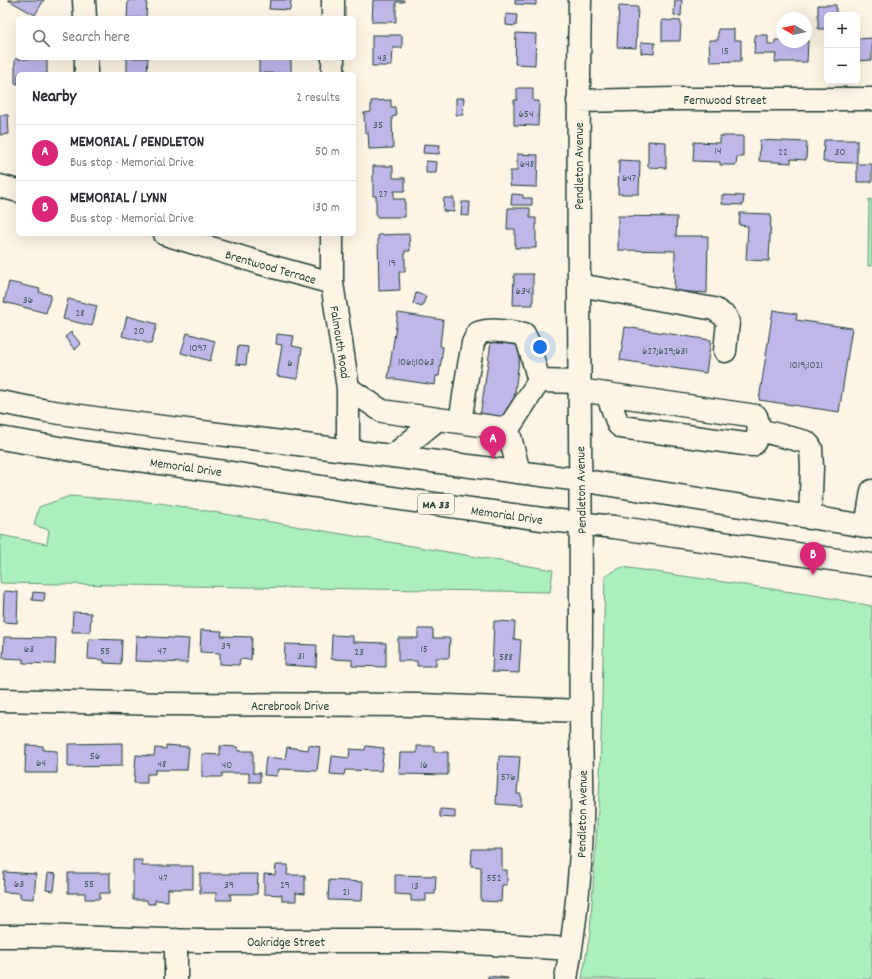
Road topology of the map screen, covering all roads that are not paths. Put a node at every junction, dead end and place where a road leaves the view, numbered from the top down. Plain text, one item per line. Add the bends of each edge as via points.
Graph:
1 (84, 0) edge
2 (333, 0) edge
3 (580, 0) edge
4 (85, 16) edge
5 (333, 16) edge
6 (86, 60) edge
7 (333, 60) edge
8 (86, 72) edge
9 (333, 72) edge
10 (872, 99) edge
11 (578, 101) junction
12 (0, 186) edge
13 (16, 190) edge
14 (172, 236) edge
15 (332, 236) edge
16 (332, 283) junction
17 (579, 286) junction
18 (725, 351) dead end
19 (539, 381) junction
20 (579, 386) junction
21 (348, 388) junction
22 (607, 394) junction
23 (0, 402) edge
24 (438, 419) junction
25 (460, 422) junction
26 (508, 429) junction
27 (759, 430) junction
28 (0, 438) edge
29 (348, 451) junction
30 (393, 456) junction
31 (519, 472) junction
32 (580, 480) junction
33 (872, 491) edge
34 (810, 518) junction
35 (580, 523) junction
36 (869, 527) edge
37 (872, 565) edge
38 (0, 700) edge
39 (581, 711) junction
40 (0, 936) edge
41 (176, 940) junction
42 (571, 949) junction
43 (176, 979) edge
44 (566, 979) edge

1 - 4 street
2 - 5 street
3 - 11 street, Pendleton Avenue
6 - 8 street
7 - 9 street
10 - 11 street, Fernwood Street
11 - 17 street, Pendleton Avenue
12 - 13 street
14 - 16 street, Brentwood Terrace
15 - 16 street, Falmouth Road
16 - 21 street, Falmouth Road
17 - 18 street via 714,309 726,317 728,322
17 - 20 street, Pendleton Avenue
19 - 20 street
19 - 25 street via 524,334 494,330 478,333 473,343
19 - 26 street
20 - 22 street
20 - 32 street, Pendleton Avenue
21 - 24 street via 382,411
21 - 29 street, Falmouth Road
22 - 27 street via 756,416
22 - 27 street via 621,427 752,445
23 - 29 street via 108,420
24 - 25 street
24 - 30 street
25 - 26 street
26 - 31 street
27 - 34 street via 810,445
28 - 35 street, Memorial Drive / MA 33 via 400,499
29 - 30 street
30 - 31 street
31 - 32 street
32 - 34 street
32 - 35 street, Pendleton Avenue
33 - 36 street
34 - 36 street
35 - 37 street, Memorial Drive / MA 33
35 - 39 street, Pendleton Avenue
38 - 39 street, Acrebrook Drive via 420,705
39 - 42 street, Pendleton Avenue via 582,841
40 - 41 street, Oakridge Street
41 - 42 street, Oakridge Street via 441,941
41 - 43 street
42 - 44 street, Pendleton Avenue

